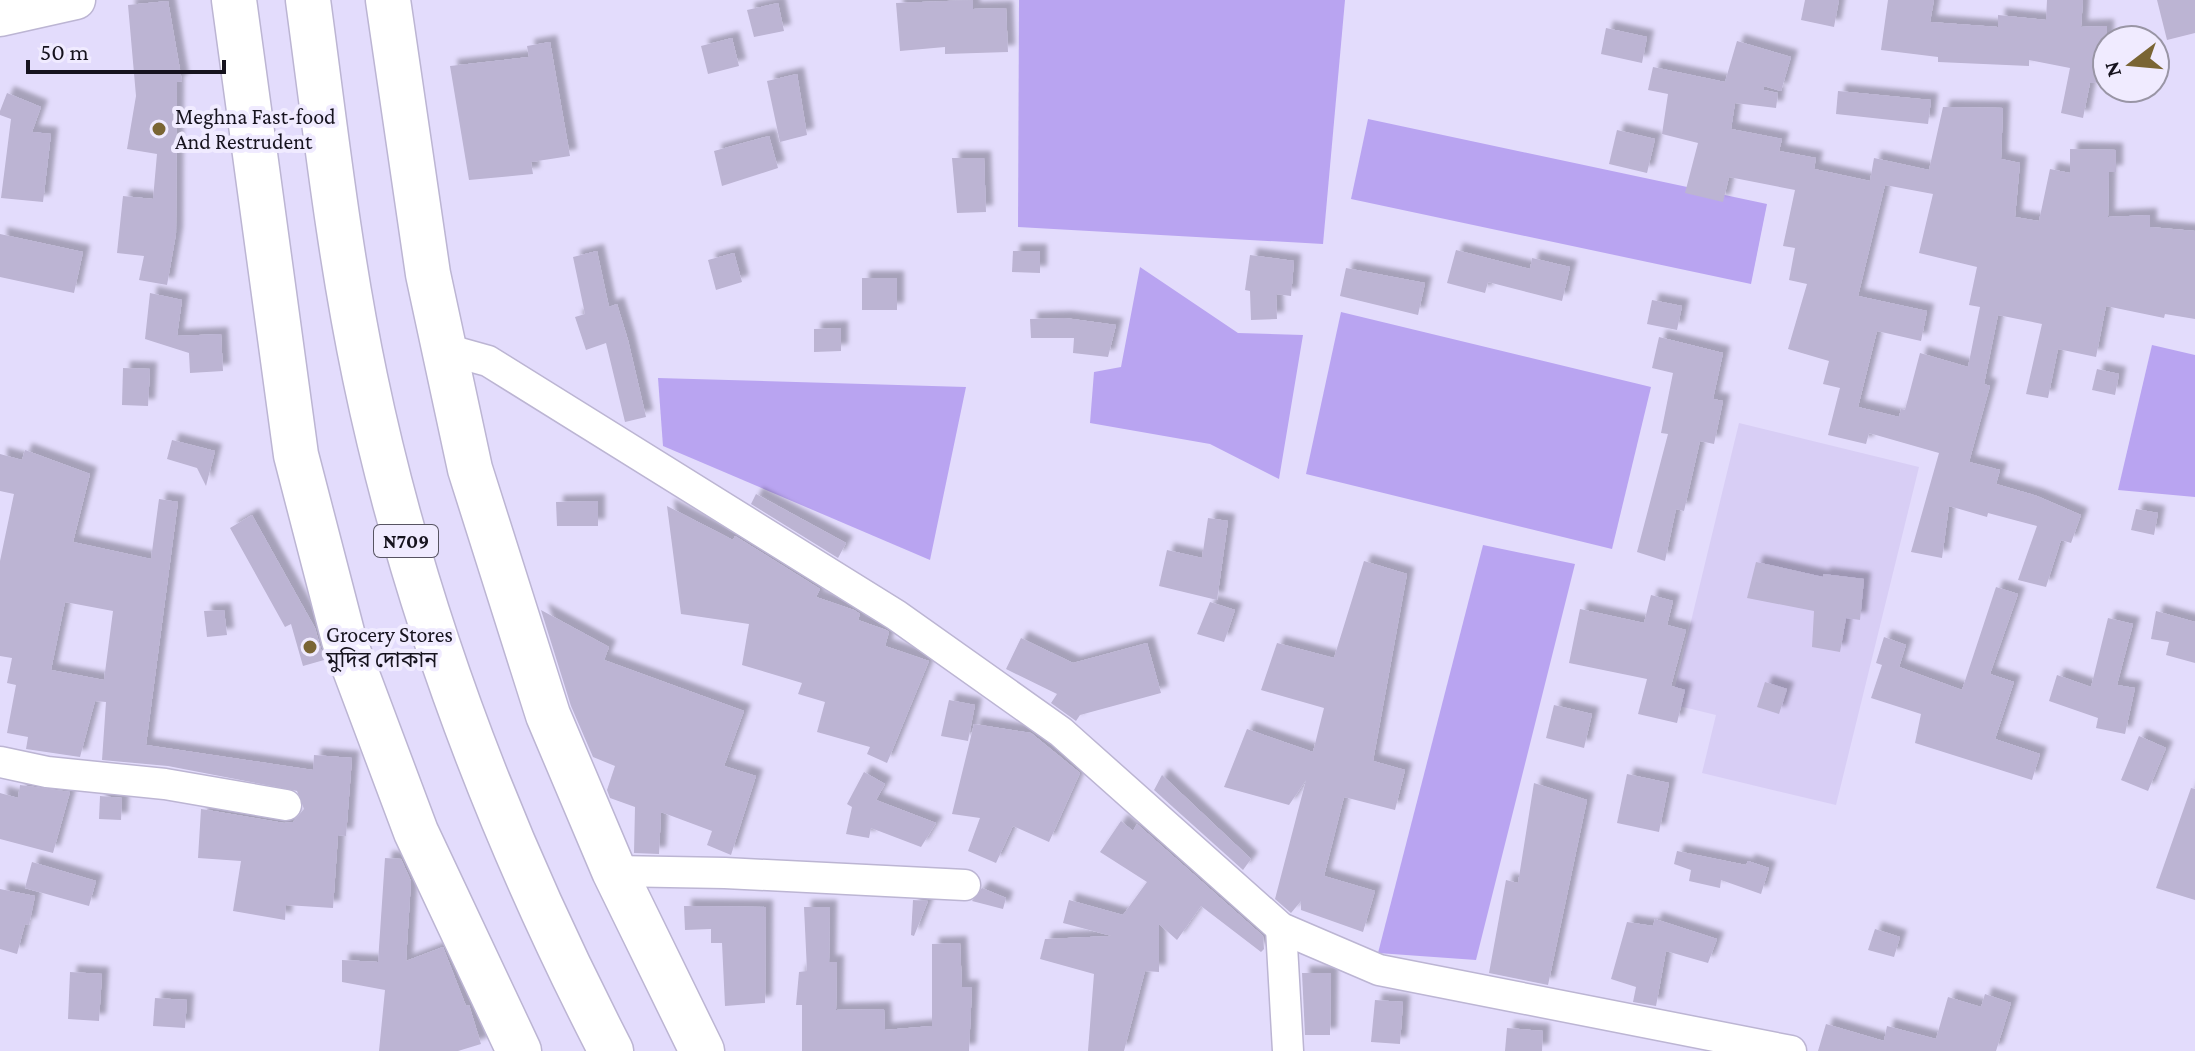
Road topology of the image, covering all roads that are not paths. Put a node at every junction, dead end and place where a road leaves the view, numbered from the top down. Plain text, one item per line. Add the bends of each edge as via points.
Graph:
1 (76, 0) edge
2 (234, 0) edge
3 (308, 0) edge
4 (388, 0) edge
5 (0, 17) edge
6 (445, 349) junction
7 (0, 762) edge
8 (286, 805) dead end
9 (614, 871) junction
10 (965, 885) dead end
11 (1281, 928) junction
12 (1717, 1044) edge
13 (519, 1051) edge
14 (611, 1051) edge
15 (702, 1051) edge
16 (1288, 1051) edge
17 (1791, 1051) edge

1 - 5 main road
2 - 13 highway via 296,455 344,640 416,832
3 - 14 highway, N709 via 365,376 396,508 437,646 491,795
4 - 6 highway via 428,274
6 - 9 highway via 470,469 548,715
6 - 11 street via 488,361 896,615 1061,732
7 - 8 street
9 - 10 street
9 - 15 highway
11 - 12 street via 1379,970
11 - 16 street
12 - 17 street

